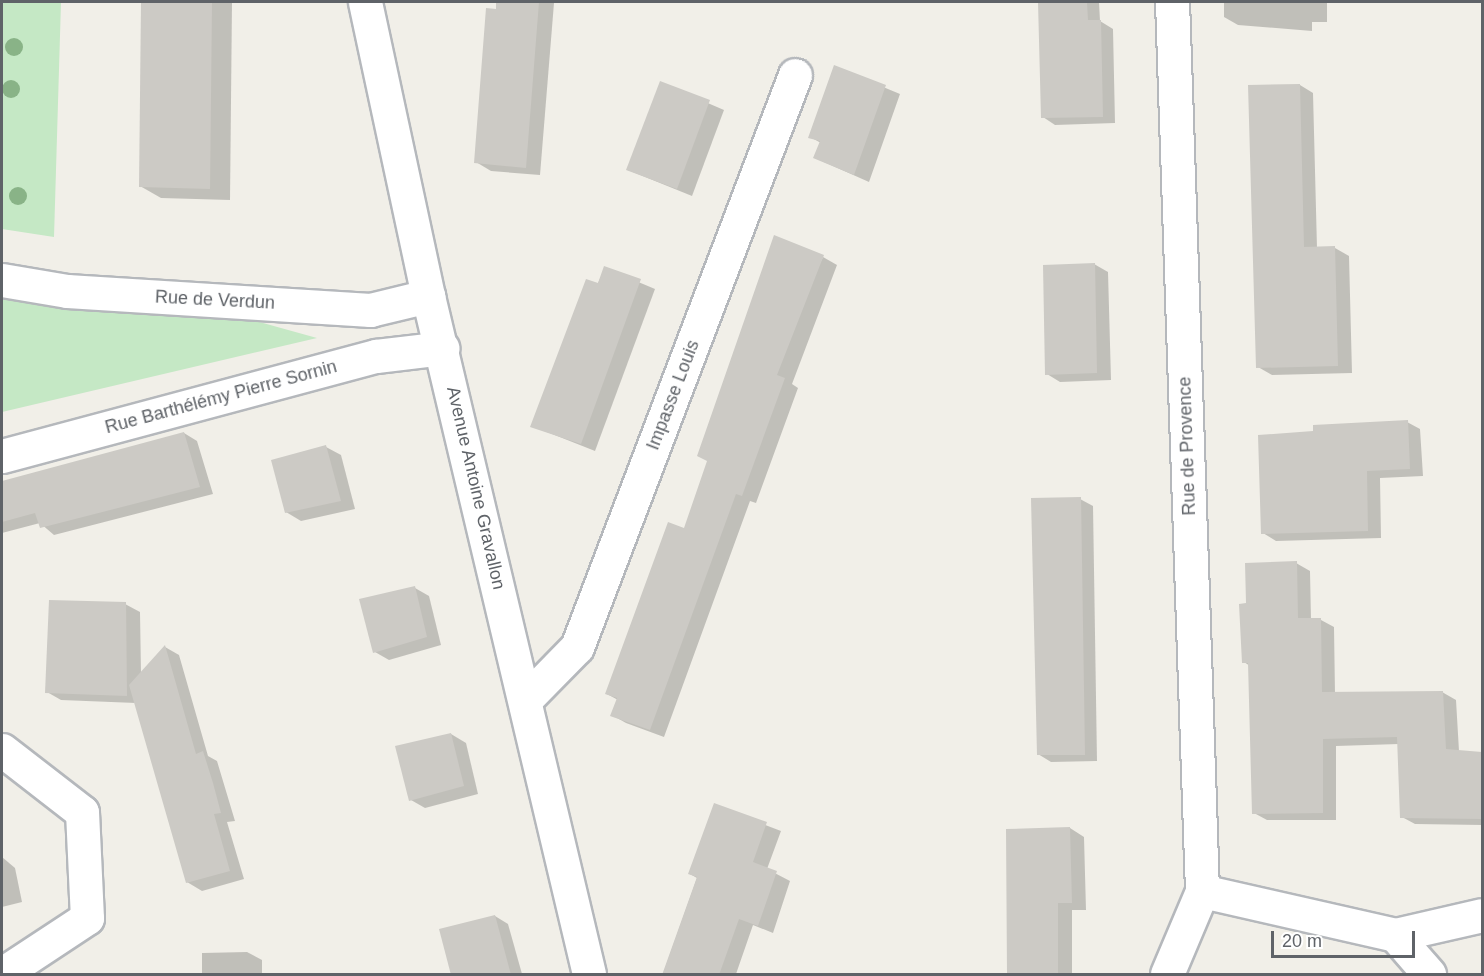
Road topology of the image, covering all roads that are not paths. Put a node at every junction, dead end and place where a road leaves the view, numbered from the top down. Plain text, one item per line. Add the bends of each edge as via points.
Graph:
1 (365, 2) edge
2 (1172, 2) edge
3 (795, 75) dead end
4 (2, 280) edge
5 (428, 296) junction
6 (443, 348) junction
7 (2, 456) edge
8 (526, 699) junction
9 (2, 750) edge
10 (1202, 891) junction
11 (1482, 915) edge
12 (1395, 934) junction
13 (2, 974) edge
14 (589, 975) edge
15 (1167, 975) edge
16 (1429, 975) edge

1 - 5 street, Avenue Antoine Gravallon
2 - 10 street, Rue de Provence
3 - 8 street, Impasse Louis via 577,647
4 - 5 street, Rue de Verdun via 67,291 370,310
5 - 6 street, Avenue Antoine Gravallon
6 - 7 street, Rue Barthélémy Pierre Sornin via 376,356
6 - 8 street, Avenue Antoine Gravallon
8 - 14 street, Avenue Antoine Gravallon
9 - 13 street via 82,812 87,918
10 - 12 street
10 - 15 street
11 - 12 street
12 - 16 street

